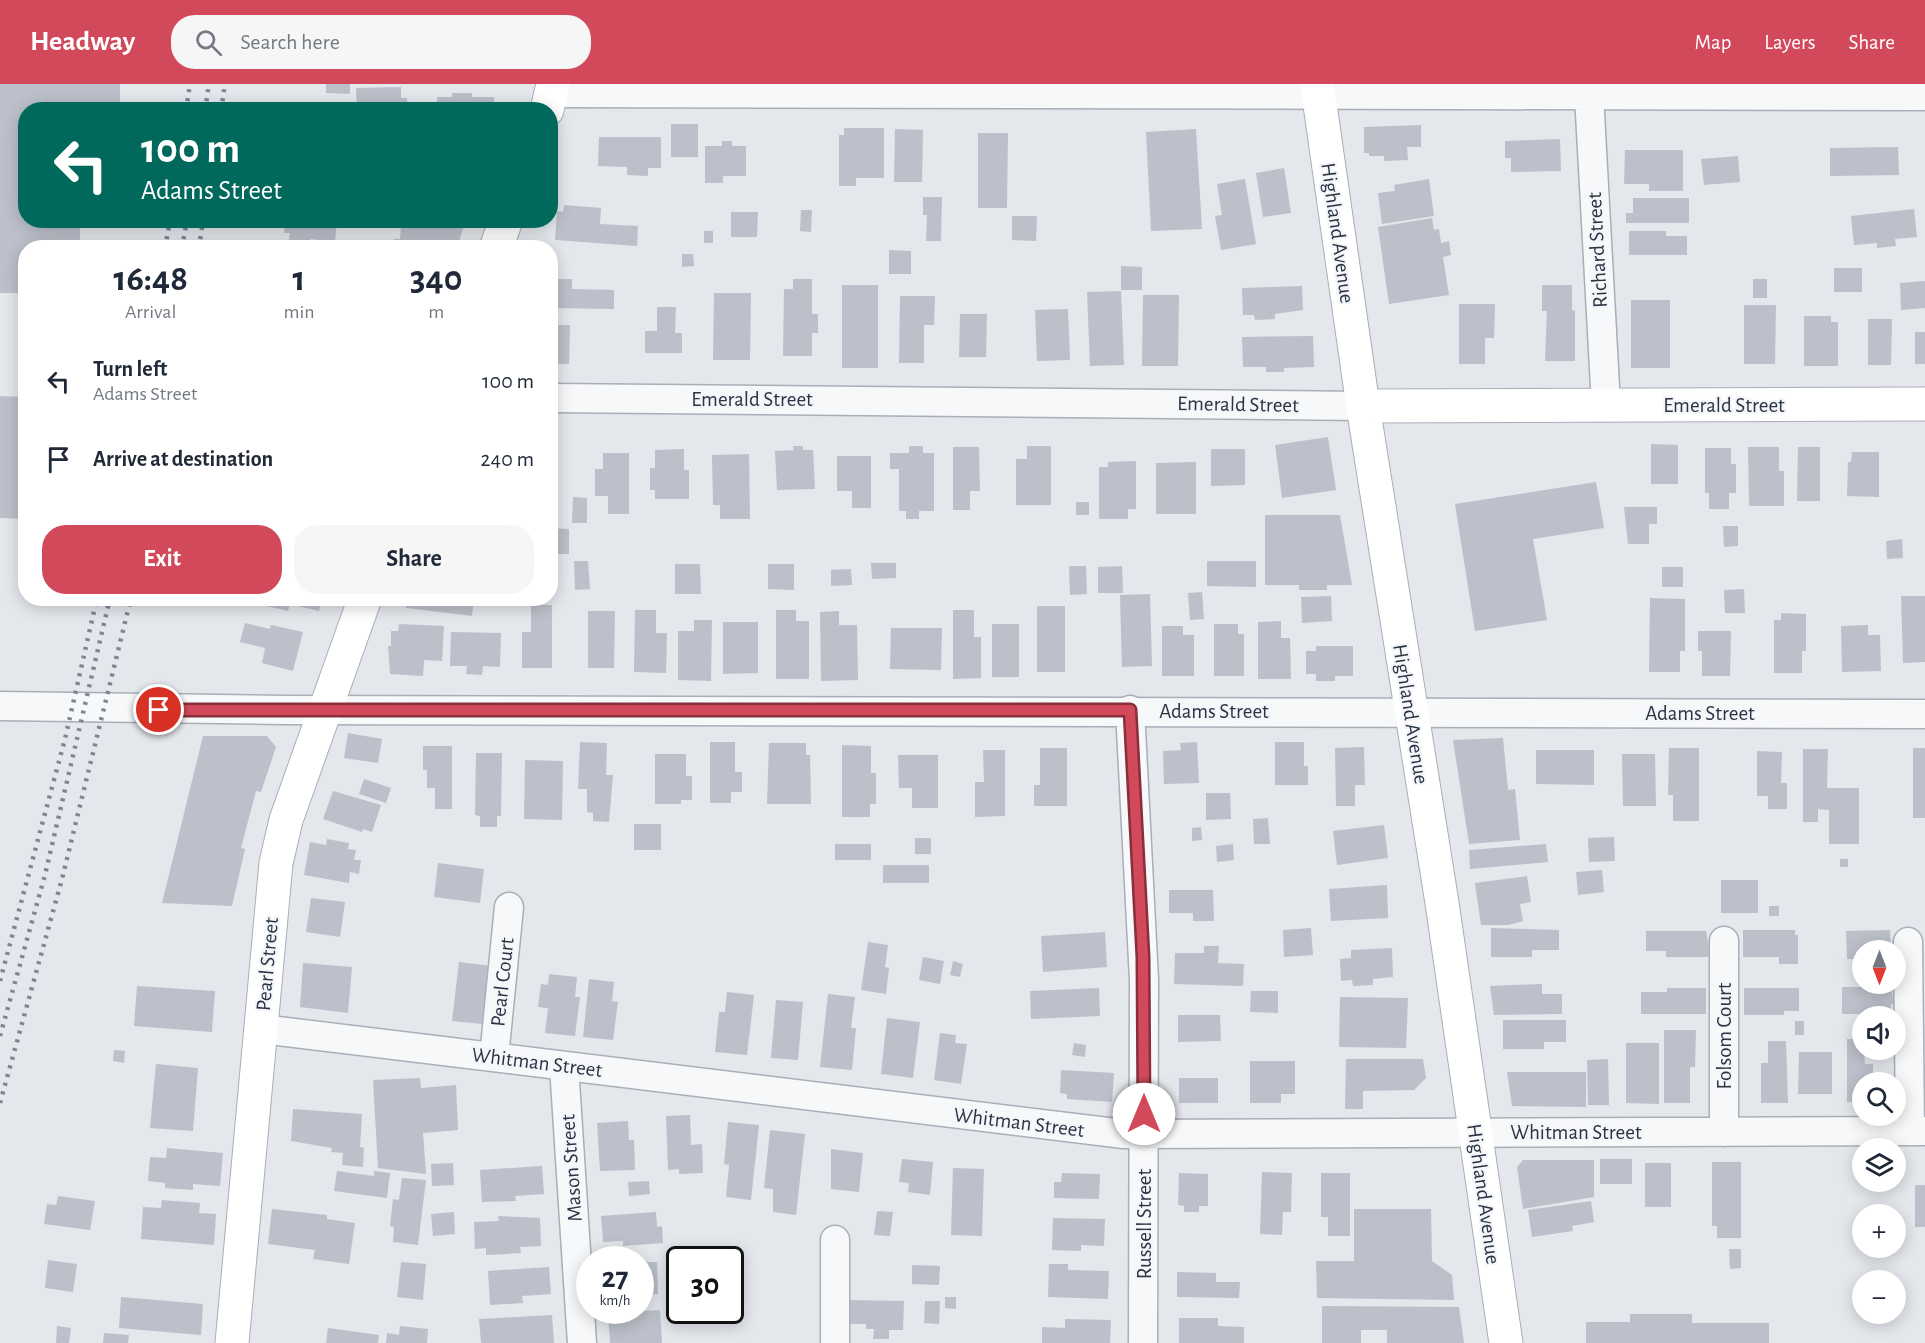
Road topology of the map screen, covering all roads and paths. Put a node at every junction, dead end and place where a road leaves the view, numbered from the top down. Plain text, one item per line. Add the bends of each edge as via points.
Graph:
1 (1318, 89) edge
2 (1589, 95) junction
3 (550, 96) edge
4 (1925, 96) edge
5 (558, 398) edge
6 (1925, 404) edge
7 (1606, 405) junction
8 (1363, 406) junction
9 (362, 606) edge
10 (0, 706) edge
11 (324, 710) junction
12 (1130, 710) junction
13 (1411, 712) junction
14 (1925, 714) edge
15 (509, 907) dead end
16 (1724, 941) dead end
17 (1908, 942) dead end
18 (262, 1029) junction
19 (494, 1057) junction
20 (564, 1066) junction
21 (1917, 1131) edge
22 (1475, 1132) junction
23 (1724, 1132) junction
24 (1144, 1134) junction
25 (834, 1240) dead end
26 (232, 1343) edge
27 (582, 1343) edge
28 (835, 1343) edge
29 (1143, 1343) edge
30 (1506, 1343) edge

1 - 2 street
1 - 3 street
1 - 8 street, Highland Avenue
2 - 4 street
2 - 7 street, Richard Street
5 - 8 street, Emerald Street
6 - 7 street, Emerald Street
7 - 8 street, Emerald Street
8 - 13 street, Highland Avenue
9 - 11 street, Pearl Street
10 - 11 street, Adams Street
11 - 12 street, Adams Street
11 - 18 street, Pearl Street via 286,820 276,863
12 - 13 street, Adams Street
12 - 24 street, Russell Street via 1143,957
13 - 14 street, Adams Street
13 - 22 street, Highland Avenue
15 - 19 street, Pearl Court
16 - 23 street, Folsom Court
17 - 21 street
18 - 19 street, Whitman Street
18 - 26 street, Pearl Street
19 - 20 street, Whitman Street
20 - 24 street, Whitman Street via 1100,1132
20 - 27 street, Mason Street
21 - 23 street, Whitman Street
22 - 23 street, Whitman Street
22 - 24 street, Whitman Street
22 - 30 street, Highland Avenue
24 - 29 street, Russell Street
25 - 28 street

